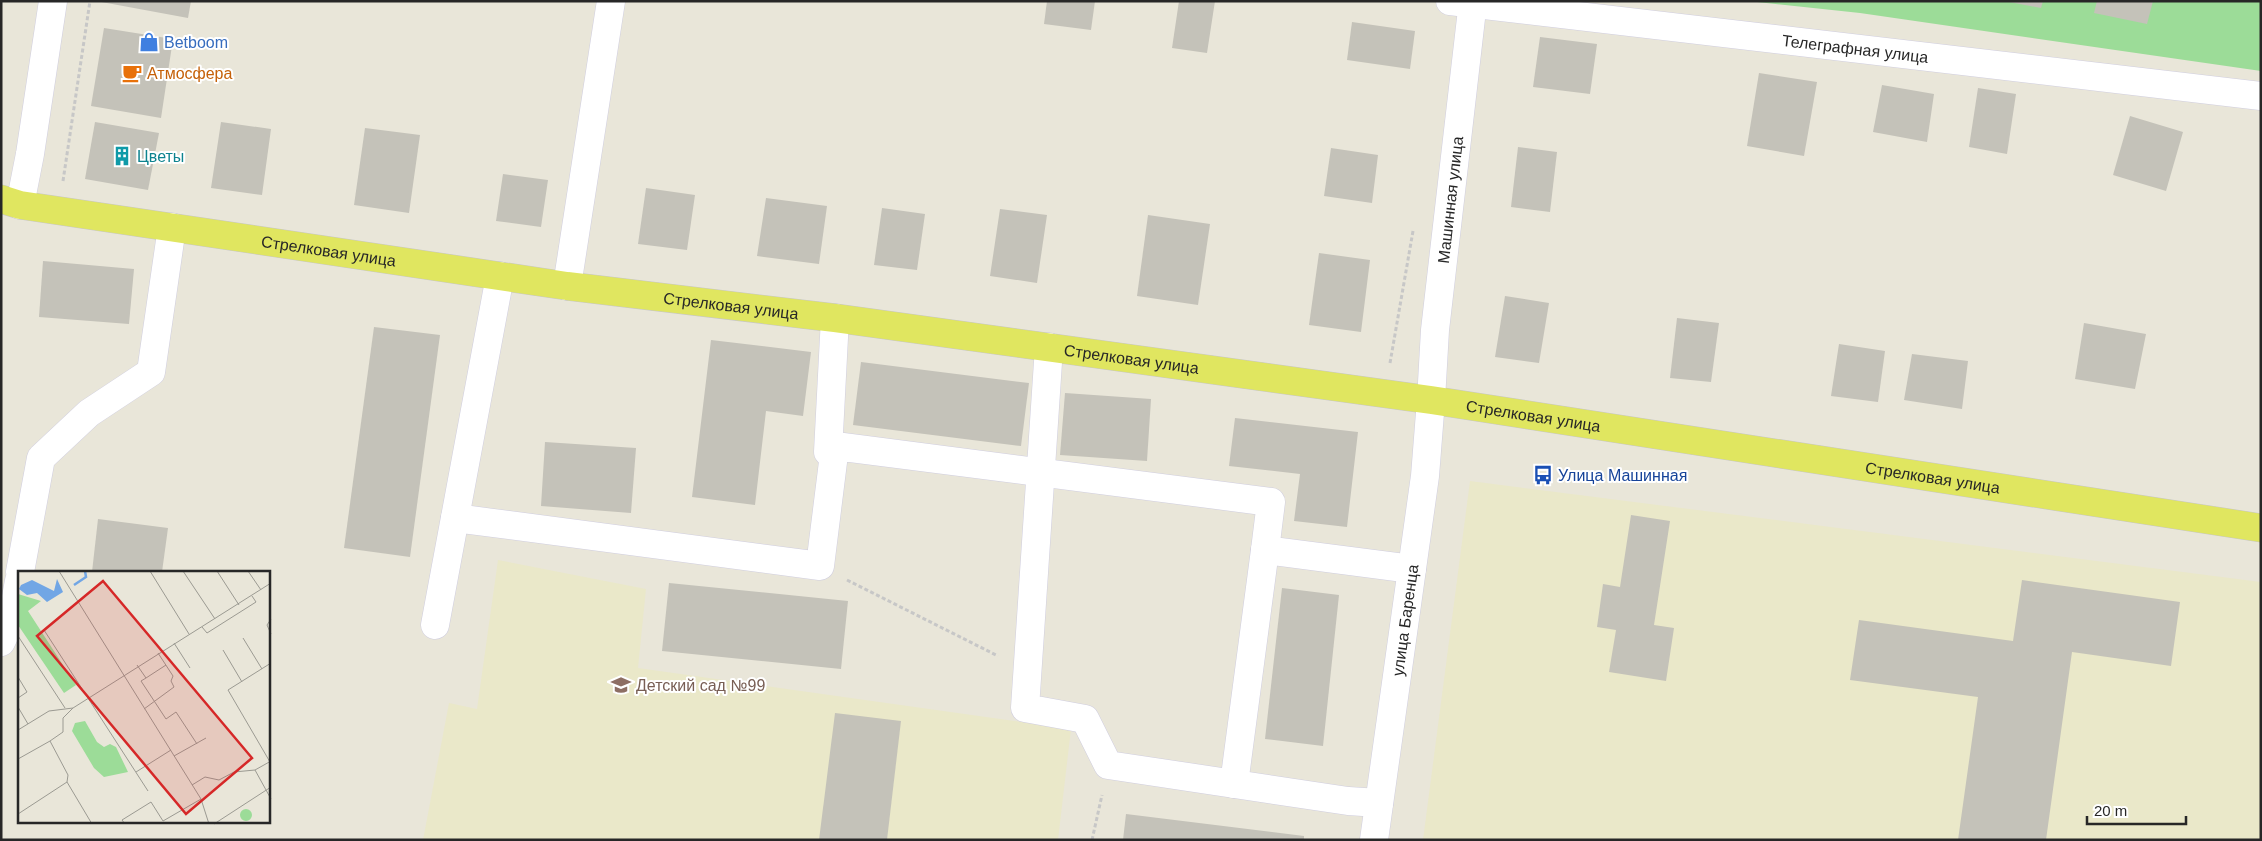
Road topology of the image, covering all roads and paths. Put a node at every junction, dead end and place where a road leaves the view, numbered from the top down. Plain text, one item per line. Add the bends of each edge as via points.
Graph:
1 (53, 1) edge
2 (90, 1) edge
3 (611, 1) edge
4 (1465, 2) edge
5 (2261, 96) edge
6 (11, 202) edge
7 (59, 210) junction
8 (172, 227) junction
9 (500, 276) junction
10 (567, 286) junction
11 (835, 318) junction
12 (1049, 347) junction
13 (1432, 400) junction
14 (828, 452) dead end
15 (1041, 472) junction
16 (454, 518) junction
17 (2261, 528) edge
18 (1265, 550) junction
19 (820, 566) junction
20 (1412, 569) junction
21 (20, 571) edge
22 (18, 586) edge
23 (435, 626) dead end
24 (1, 642) edge
25 (1028, 671) junction
26 (1108, 765) junction
27 (1234, 784) junction
28 (1379, 803) junction
29 (1092, 840) edge
30 (1374, 840) edge

1 - 6 street via 30,154
2 - 7 path
3 - 10 street
4 - 5 street, Телеграфная улица
4 - 13 street, Машинная улица via 1434,330
6 - 7 main road, Стрелковая улица
7 - 8 main road, Стрелковая улица
8 - 9 main road, Стрелковая улица
8 - 21 street via 151,372 89,413 41,458
9 - 10 main road, Стрелковая улица
9 - 16 street
10 - 11 main road, Стрелковая улица
11 - 12 main road, Стрелковая улица
11 - 14 street
12 - 13 main road, Стрелковая улица
12 - 15 street
13 - 17 main road, Стрелковая улица
13 - 20 street, улица Баренца
15 - 18 street via 1271,502
15 - 19 street via 835,446
15 - 25 street
16 - 19 street
16 - 23 street
18 - 20 street
18 - 27 street
19 - 25 path
20 - 28 street, улица Баренца
22 - 24 street via 12,619
25 - 26 street via 1026,708 1085,719
26 - 27 street
26 - 29 path
27 - 28 street
28 - 30 street, улица Баренца

